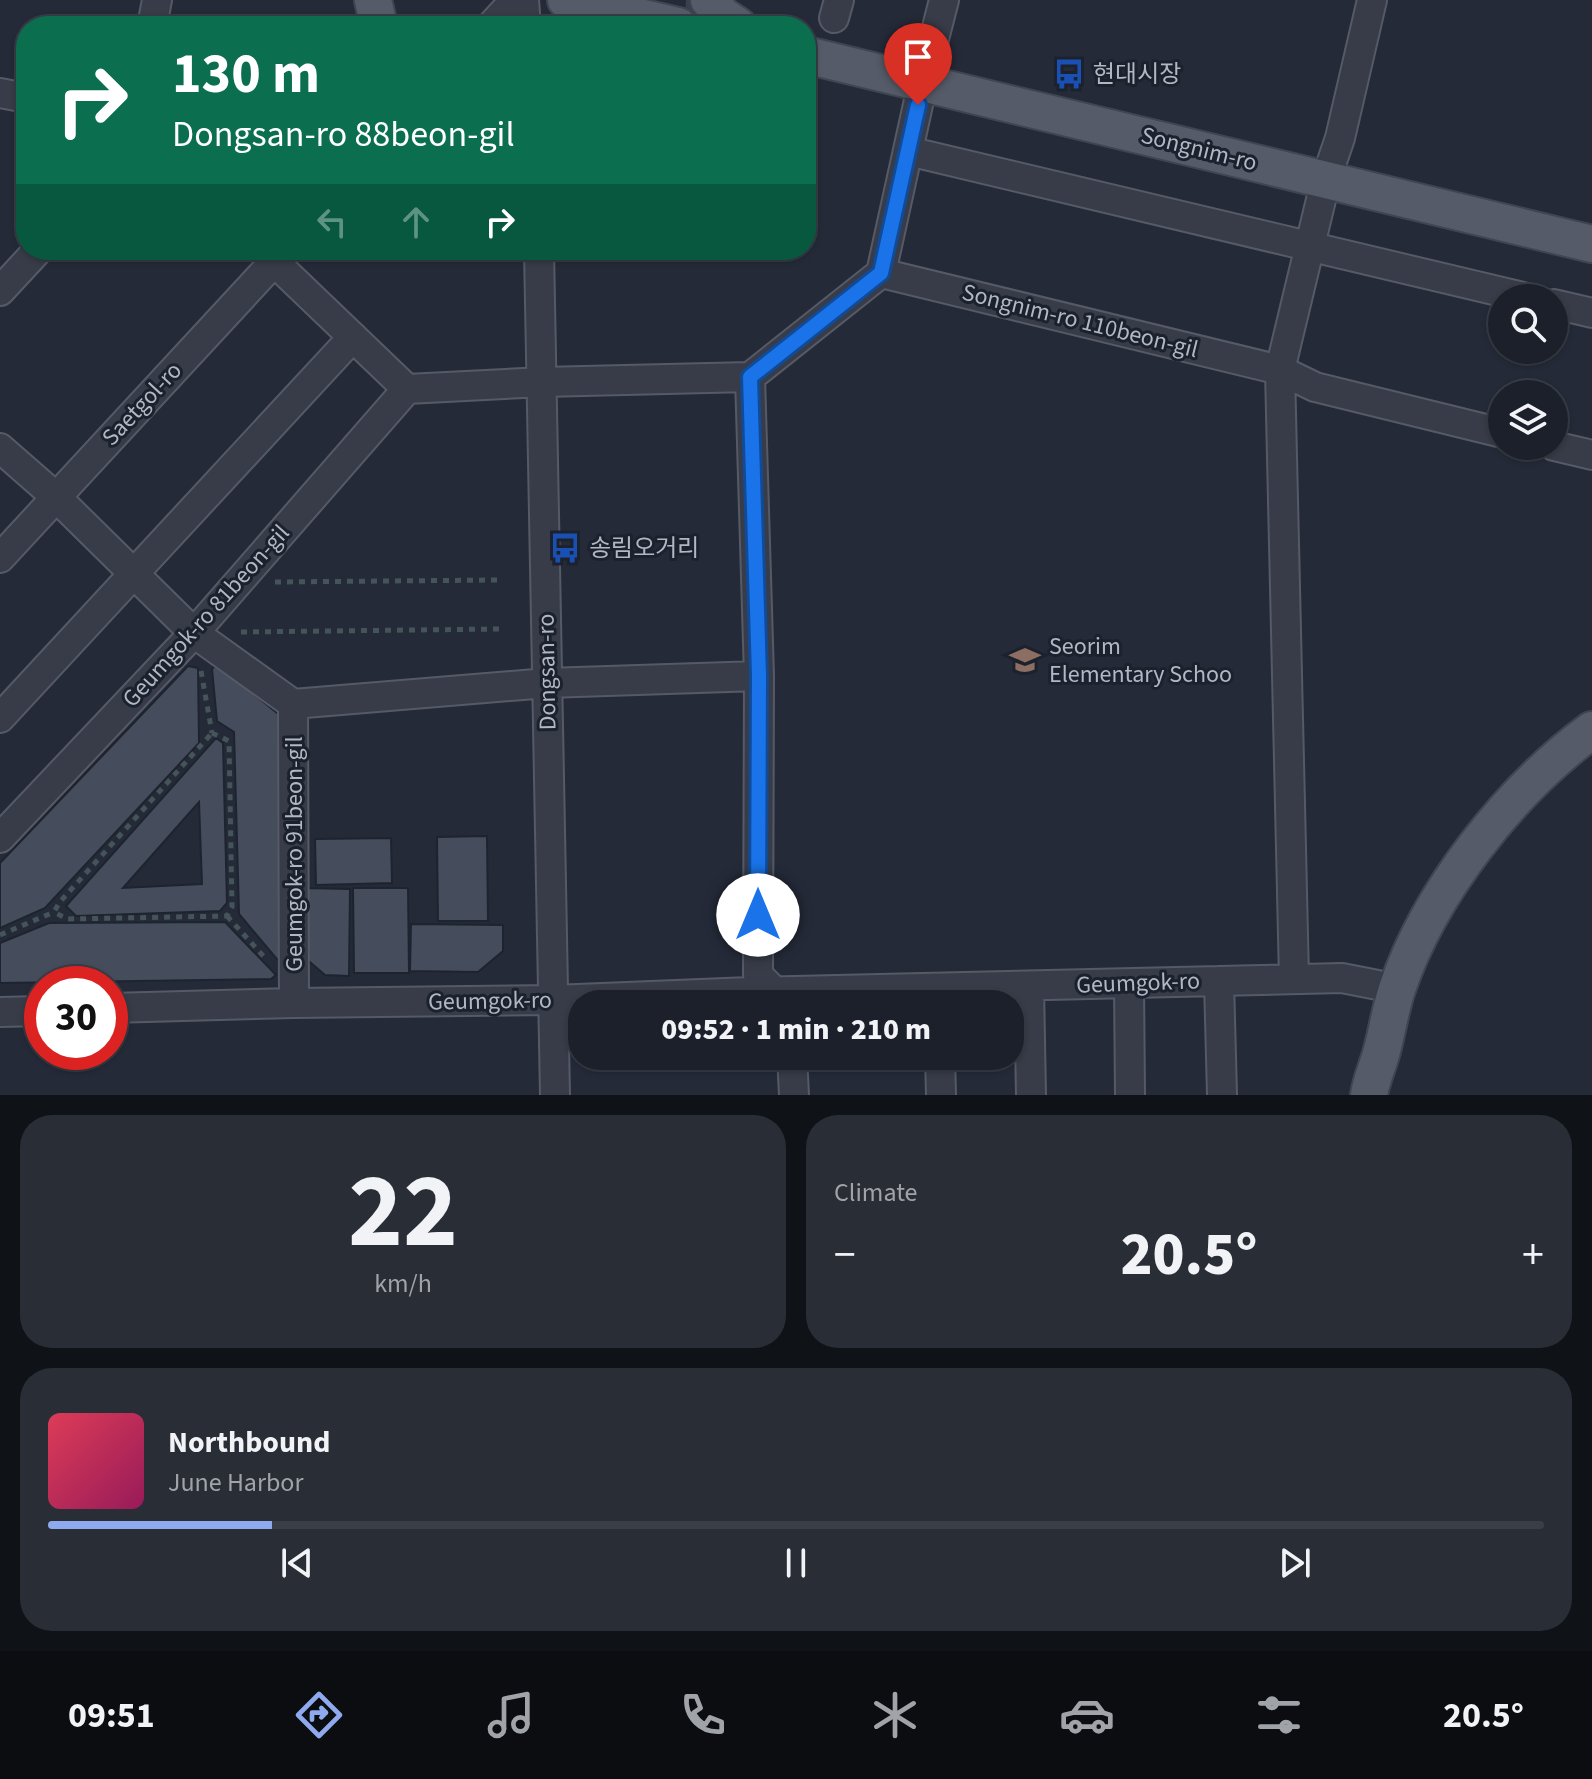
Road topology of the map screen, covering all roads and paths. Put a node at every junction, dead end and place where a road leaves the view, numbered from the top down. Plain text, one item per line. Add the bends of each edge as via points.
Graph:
1 (515, 0) edge
2 (566, 0) edge
3 (709, 0) edge
4 (944, 0) edge
5 (1372, 0) edge
6 (500, 16) edge
7 (635, 16) edge
8 (723, 16) edge
9 (816, 57) edge
10 (923, 82) junction
11 (908, 151) junction
12 (1326, 179) junction
13 (1592, 244) edge
14 (1309, 246) junction
15 (29, 260) edge
16 (269, 260) edge
17 (280, 260) edge
18 (539, 260) edge
19 (881, 273) junction
20 (1488, 289) edge
21 (0, 291) edge
22 (1568, 307) edge
23 (1592, 313) edge
24 (353, 337) junction
25 (1280, 370) junction
26 (750, 377) junction
27 (542, 382) junction
28 (407, 389) junction
29 (1488, 430) edge
30 (0, 448) edge
31 (1568, 449) edge
32 (1592, 455) edge
33 (56, 497) junction
34 (0, 558) edge
35 (134, 574) junction
36 (498, 580) dead end
37 (239, 582) junction
38 (500, 629) dead end
39 (194, 633) junction
40 (759, 676) junction
41 (547, 683) junction
42 (293, 704) junction
43 (0, 718) edge
44 (1592, 730) edge
45 (212, 733) junction
46 (0, 838) edge
47 (54, 912) junction
48 (0, 935) edge
49 (1294, 979) junction
50 (1219, 981) junction
51 (1129, 984) junction
52 (1029, 986) junction
53 (1398, 989) junction
54 (772, 990) edge
55 (993, 990) edge
56 (553, 1000) junction
57 (568, 1000) edge
58 (294, 1003) junction
59 (128, 1008) edge
60 (24, 1011) edge
61 (0, 1012) edge
62 (793, 1070) edge
63 (940, 1070) edge
64 (555, 1095) edge
65 (794, 1095) edge
66 (941, 1095) edge
67 (1031, 1095) edge
68 (1130, 1095) edge
69 (1222, 1095) edge
70 (1369, 1095) edge

1 - 6 street
2 - 7 main road
3 - 8 main road
4 - 10 street
5 - 12 street
9 - 10 main road, Songnim-ro
10 - 11 street
10 - 12 main road, Songnim-ro
11 - 14 street
11 - 19 street
12 - 13 main road, Songnim-ro
12 - 14 street
14 - 20 street
14 - 25 street
15 - 21 street
16 - 33 street, Saetgol-ro
17 - 24 street
18 - 27 street, Dongsan-ro
19 - 25 street, Songnim-ro 110beon-gil
19 - 26 street
22 - 23 street
24 - 28 street
24 - 35 street
25 - 29 street, Songnim-ro 110beon-gil via 1315,387
25 - 49 street
26 - 27 street
26 - 40 street
27 - 28 street
27 - 41 street, Dongsan-ro
28 - 37 street, Geumgok-ro 81beon-gil
30 - 33 street
31 - 32 street
33 - 34 street, Saetgol-ro
33 - 35 street
35 - 39 street
35 - 43 street
36 - 37 path
37 - 39 street, Geumgok-ro 81beon-gil
38 - 39 path
39 - 42 street
39 - 45 path
39 - 46 street, Geumgok-ro 81beon-gil
40 - 41 street
40 - 54 street via 758,975
41 - 42 street
41 - 56 street, Dongsan-ro
42 - 58 street, Geumgok-ro 91beon-gil
44 - 53 main road via 1521,793 1483,838 1420,937
45 - 47 path
45 - 47 path via 229,741 232,907 227,916 67,919
47 - 48 path
49 - 50 street, Geumgok-ro
49 - 53 street, Geumgok-ro via 1342,978
50 - 51 street, Geumgok-ro
50 - 69 street
51 - 52 street, Geumgok-ro
51 - 68 street
52 - 55 street, Geumgok-ro
52 - 67 street
53 - 70 main road
56 - 57 street, Geumgok-ro
56 - 58 street, Geumgok-ro
56 - 64 street, Dongsan-ro
58 - 59 street, Geumgok-ro
60 - 61 street
62 - 65 street
63 - 66 street

